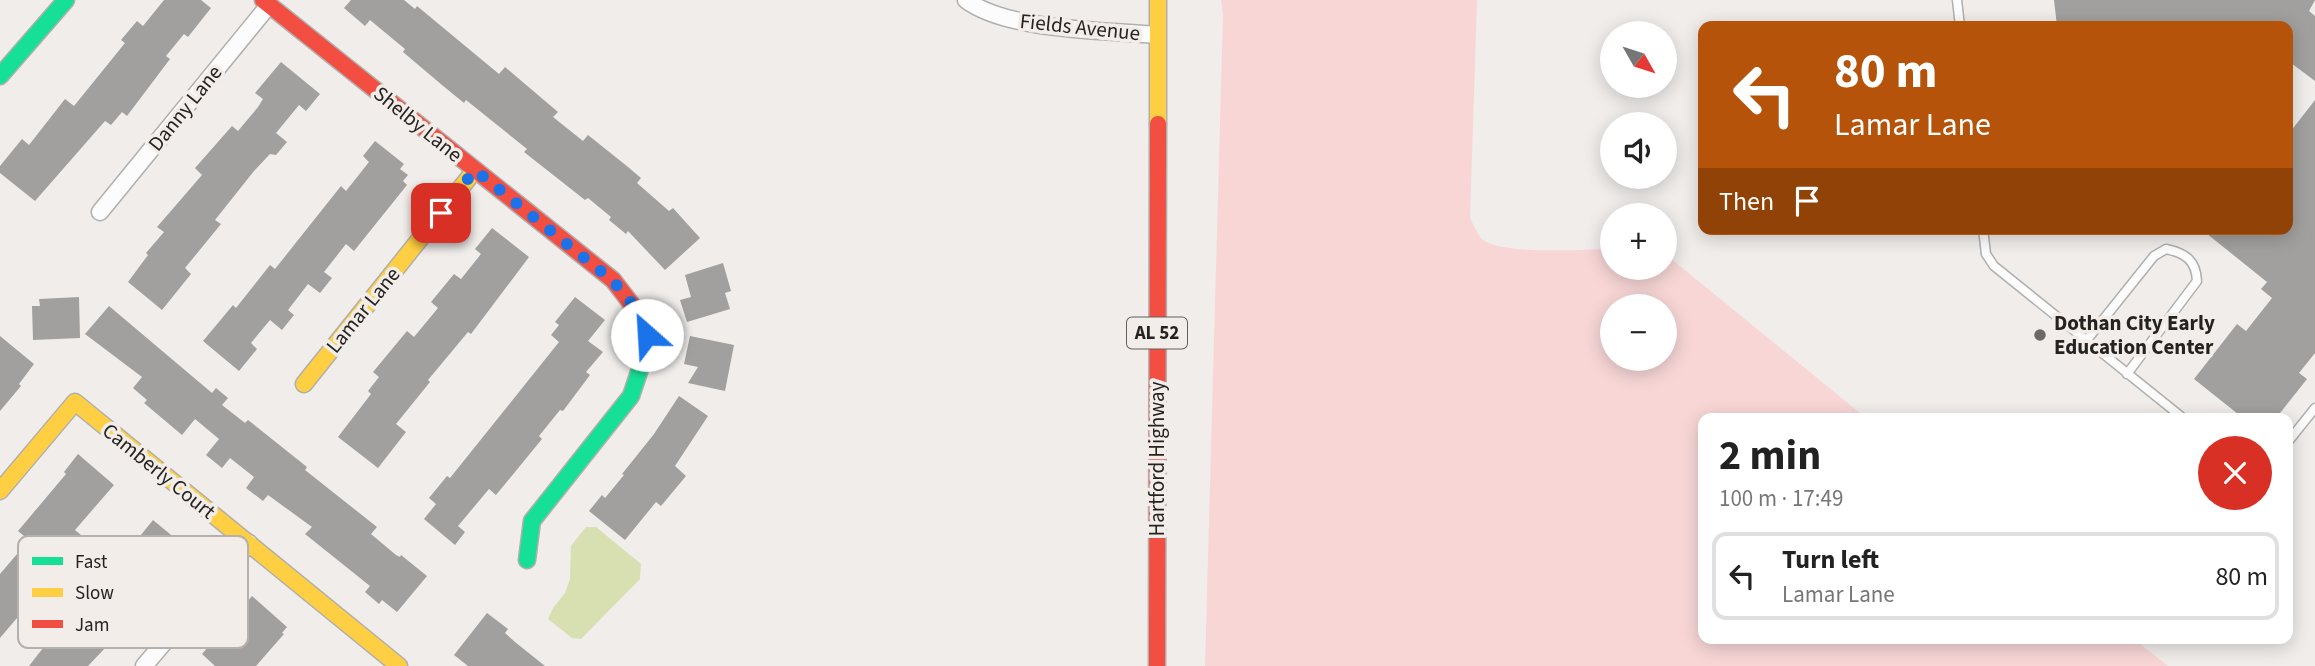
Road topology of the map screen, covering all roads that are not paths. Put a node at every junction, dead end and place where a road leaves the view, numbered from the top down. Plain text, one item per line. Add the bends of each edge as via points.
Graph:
1 (66, 0) edge
2 (966, 0) edge
3 (1158, 0) edge
4 (1957, 0) edge
5 (266, 2) edge
6 (1959, 21) edge
7 (1157, 35) junction
8 (0, 76) edge
9 (475, 170) junction
10 (100, 212) dead end
11 (1984, 235) edge
12 (2086, 341) junction
13 (2127, 374) junction
14 (304, 384) dead end
15 (2315, 408) edge
16 (2177, 413) edge
17 (2293, 436) edge
18 (0, 491) edge
19 (240, 536) edge
20 (249, 543) edge
21 (527, 560) dead end
22 (159, 648) edge
23 (144, 666) edge
24 (399, 666) edge
25 (1157, 666) edge

1 - 8 street
2 - 7 street, Fields Avenue via 993,15 1023,23
3 - 7 street, Hartford Highway / AL 52
4 - 6 lane
5 - 9 street, Shelby Lane
5 - 10 street, Danny Lane
7 - 25 street, Hartford Highway / AL 52
9 - 14 street, Lamar Lane
9 - 21 street, Shelby Lane via 613,281 634,306 647,335 631,396 532,521
11 - 12 lane via 1986,254 1994,266
12 - 13 lane
12 - 13 lane via 2154,256 2165,249 2188,258 2197,268 2197,281
13 - 16 lane
15 - 17 lane
18 - 19 street, Camberly Court via 75,402
20 - 24 street, Camberly Court
22 - 23 street

